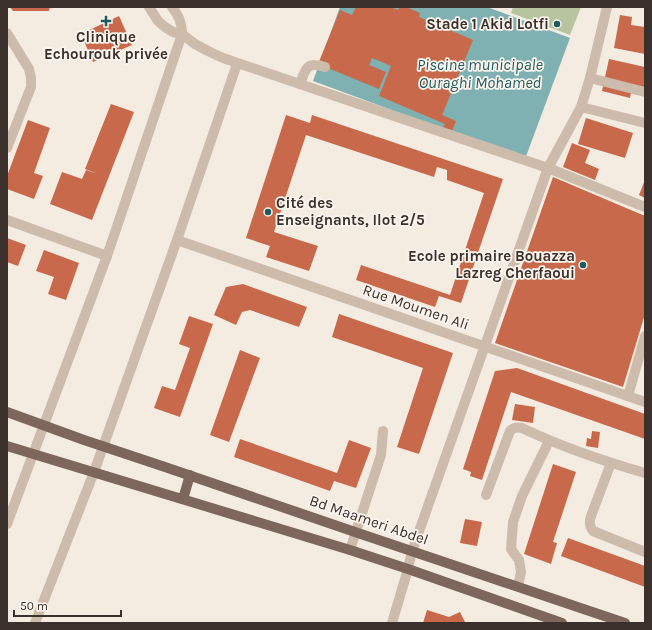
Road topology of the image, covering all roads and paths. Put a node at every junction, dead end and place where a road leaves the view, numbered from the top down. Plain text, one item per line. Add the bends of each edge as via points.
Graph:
1 (149, 7) edge
2 (172, 7) edge
3 (607, 7) edge
4 (7, 33) edge
5 (182, 34) junction
6 (237, 64) junction
7 (325, 67) dead end
8 (590, 78) junction
9 (300, 84) junction
10 (645, 92) edge
11 (582, 107) junction
12 (645, 123) edge
13 (7, 148) edge
14 (548, 168) junction
15 (645, 206) edge
16 (7, 220) edge
17 (178, 240) junction
18 (107, 256) junction
19 (645, 336) edge
20 (484, 347) junction
21 (628, 396) junction
22 (645, 402) edge
23 (7, 412) edge
24 (43, 425) junction
25 (383, 431) dead end
26 (550, 441) junction
27 (7, 446) edge
28 (102, 446) junction
29 (32, 455) junction
30 (611, 463) junction
31 (94, 472) junction
32 (645, 473) edge
33 (190, 475) junction
34 (486, 495) dead end
35 (183, 499) junction
36 (7, 524) edge
37 (355, 532) junction
38 (350, 550) junction
39 (412, 551) junction
40 (645, 551) edge
41 (408, 569) junction
42 (518, 586) junction
43 (35, 623) edge
44 (392, 623) edge
45 (562, 623) edge
46 (625, 623) edge

1 - 5 street via 158,21 173,32
2 - 5 street via 181,22
3 - 8 street
4 - 13 street via 29,70 31,87
5 - 6 street via 208,52
5 - 18 street
6 - 9 street
6 - 17 street
7 - 9 street via 311,65 305,70
8 - 10 street
8 - 11 street
9 - 14 street
11 - 12 street
11 - 14 street
14 - 15 street
14 - 20 street
16 - 18 street
17 - 20 street, Rue Moumen Ali
17 - 28 street
18 - 24 street
19 - 21 street
20 - 21 street, Rue Moumen Ali
20 - 39 street
21 - 22 street, Rue Moumen Ali
23 - 24 main road, Bd Maameri Abdel
24 - 28 main road, Bd Maameri Abdel
24 - 29 street
25 - 37 street via 380,455
26 - 30 street
26 - 34 street via 522,428 510,430
26 - 42 street via 522,496 513,522 511,549 519,560 522,572
27 - 29 main road
28 - 31 street
28 - 33 main road, Bd Maameri Abdel
29 - 31 main road
29 - 36 street
30 - 32 street
30 - 40 street via 589,521 590,527 599,534
31 - 35 main road
31 - 43 street
33 - 35 main road
33 - 37 main road, Bd Maameri Abdel
35 - 38 main road
37 - 38 street
37 - 39 main road, Bd Maameri Abdel
38 - 41 main road
39 - 41 street
39 - 42 main road, Bd Maameri Abdel
41 - 44 street
41 - 45 main road
42 - 46 main road, Bd Maameri Abdel

